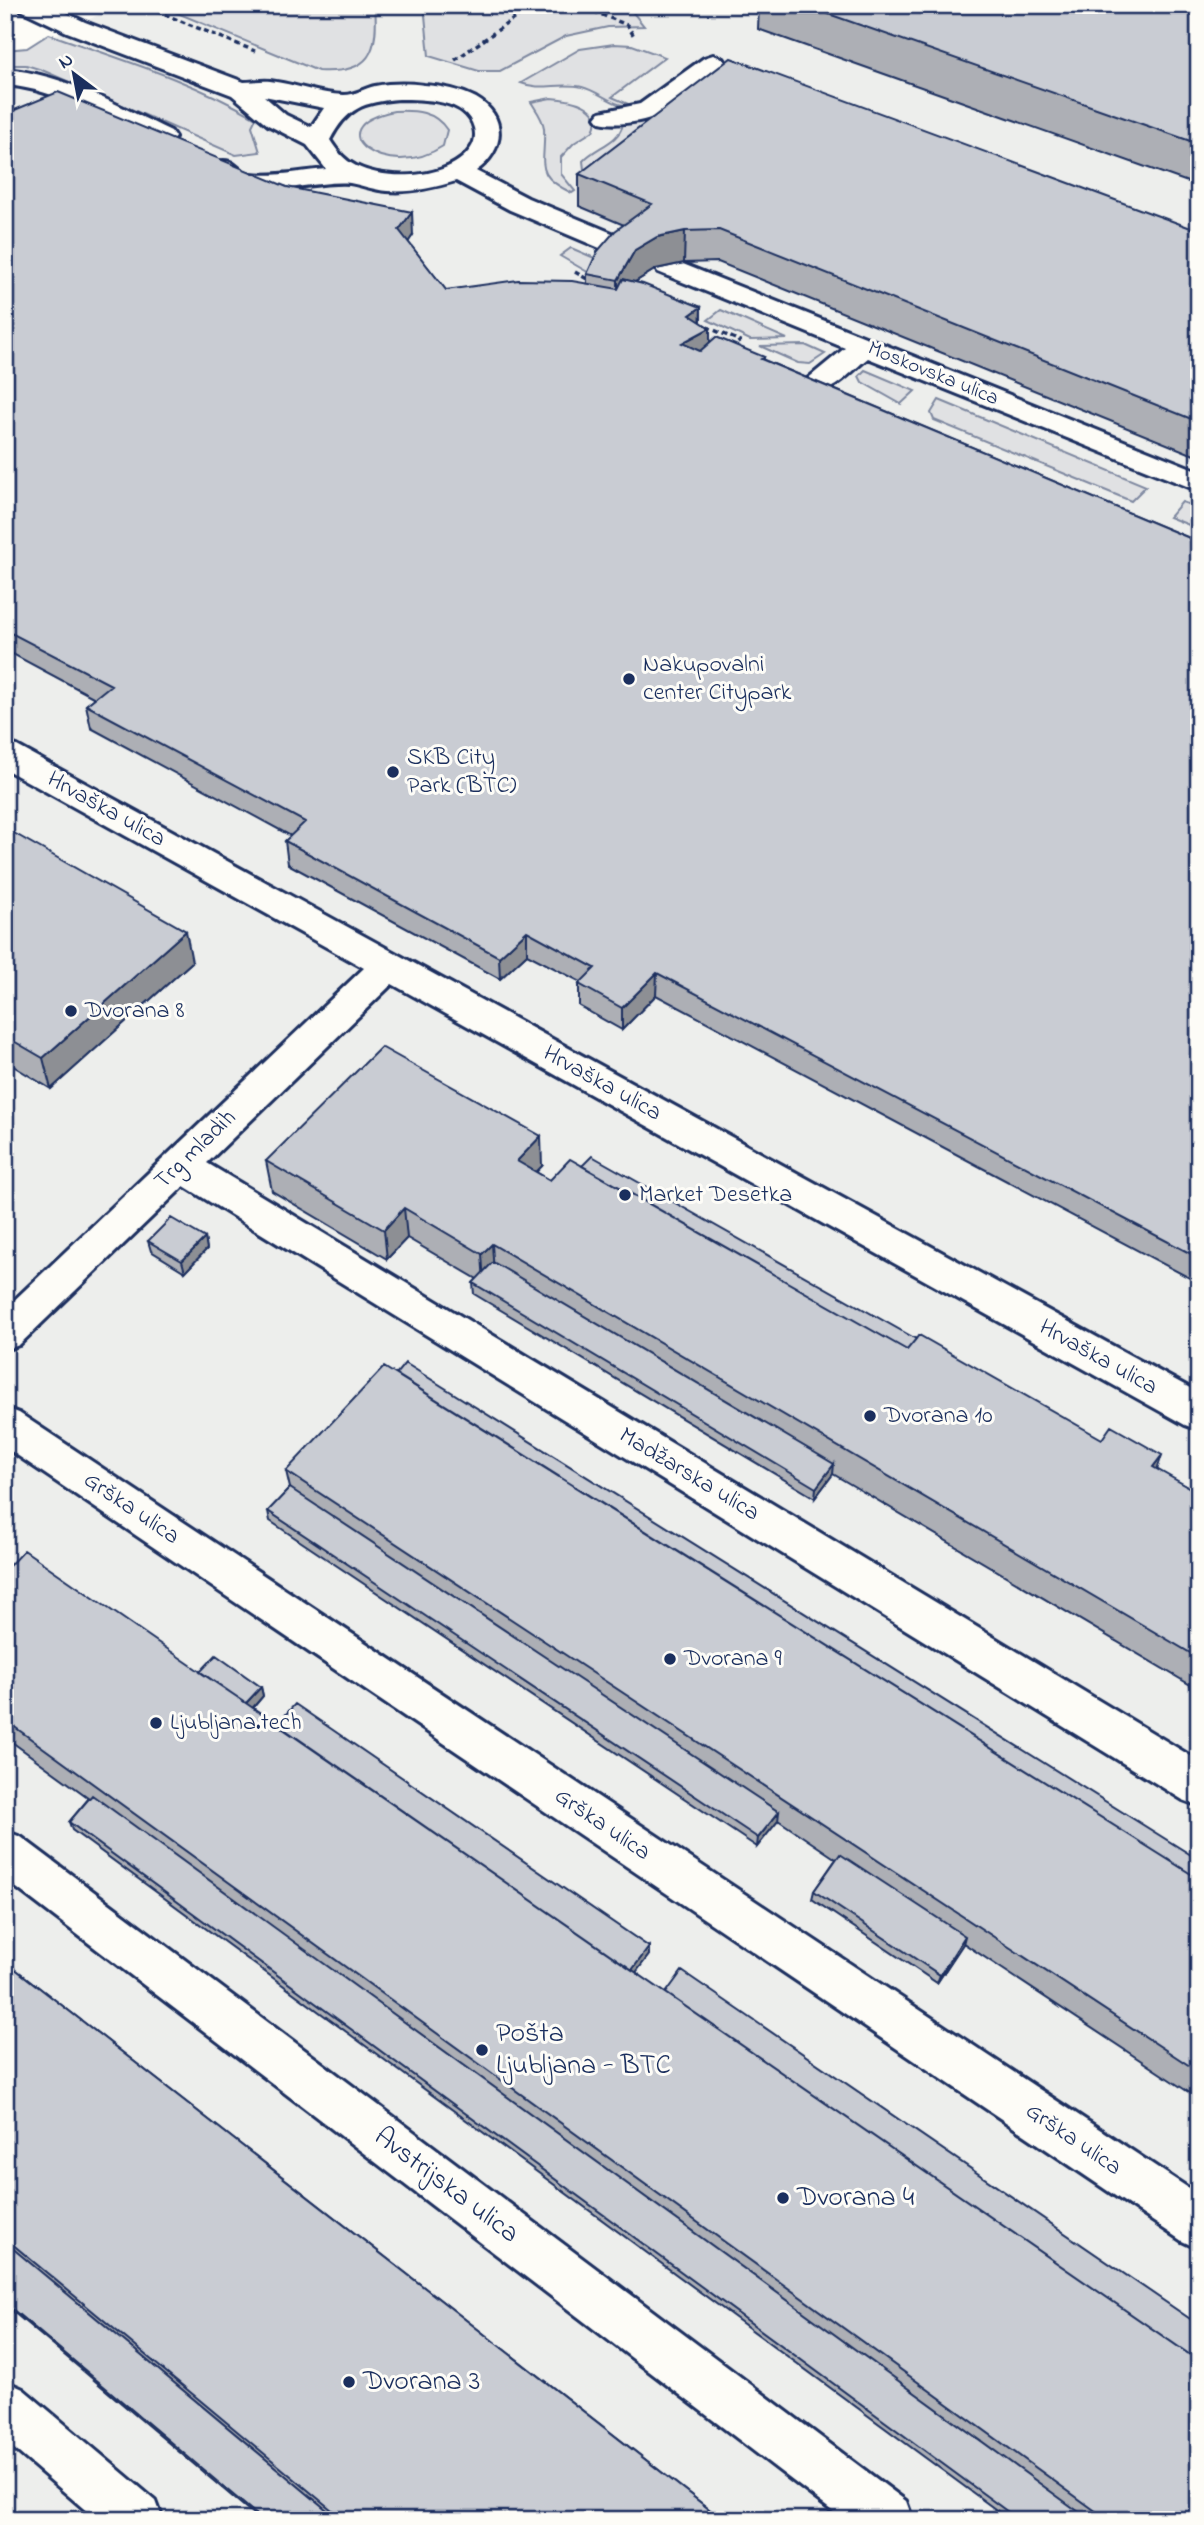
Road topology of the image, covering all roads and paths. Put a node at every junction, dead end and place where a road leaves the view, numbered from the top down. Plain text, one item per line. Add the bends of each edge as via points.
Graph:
1 (30, 5) edge
2 (141, 5) edge
3 (523, 5) edge
4 (559, 5) edge
5 (578, 5) edge
6 (522, 13) junction
7 (634, 36) dead end
8 (263, 55) dead end
9 (451, 63) dead end
10 (713, 63) dead end
11 (5, 77) edge
12 (679, 88) junction
13 (241, 90) junction
14 (714, 101) edge
15 (350, 103) junction
16 (609, 117) dead end
17 (319, 144) junction
18 (182, 147) edge
19 (457, 171) junction
20 (356, 175) junction
21 (631, 250) edge
22 (668, 266) edge
23 (696, 322) edge
24 (864, 346) junction
25 (742, 355) joint
26 (1199, 482) edge
27 (5, 754) edge
28 (388, 966) junction
29 (180, 1165) junction
30 (5, 1334) edge
31 (1199, 1413) edge
32 (5, 1425) edge
33 (1199, 1785) edge
34 (5, 1852) edge
35 (1199, 2224) edge
36 (5, 2407) edge
37 (137, 2520) edge
38 (887, 2520) edge

1 - 13 street
2 - 8 path
3 - 6 path
4 - 6 path
5 - 7 path via 627,25
6 - 9 path
10 - 12 street
11 - 18 street via 44,83
12 - 14 street
12 - 16 street via 648,110
13 - 15 street via 268,88
13 - 17 street via 277,120
15 - 17 street via 331,115
15 - 19 street via 378,93 419,91 466,104 484,120 488,138 479,156
17 - 20 street via 330,162
17 - 20 street via 258,165 214,161 252,182
19 - 20 street via 413,182
19 - 21 street via 519,204
22 - 24 street, Moskovska ulica
23 - 25 path via 740,341 729,350
24 - 25 street via 828,391
24 - 26 street, Moskovska ulica
27 - 28 street, Hrvaška ulica
28 - 29 street, Trg mladih
28 - 31 street, Hrvaška ulica
29 - 30 street, Trg mladih
29 - 33 street, Madžarska ulica
32 - 35 street, Grška ulica
34 - 38 street, Avstrijska ulica
36 - 37 street

